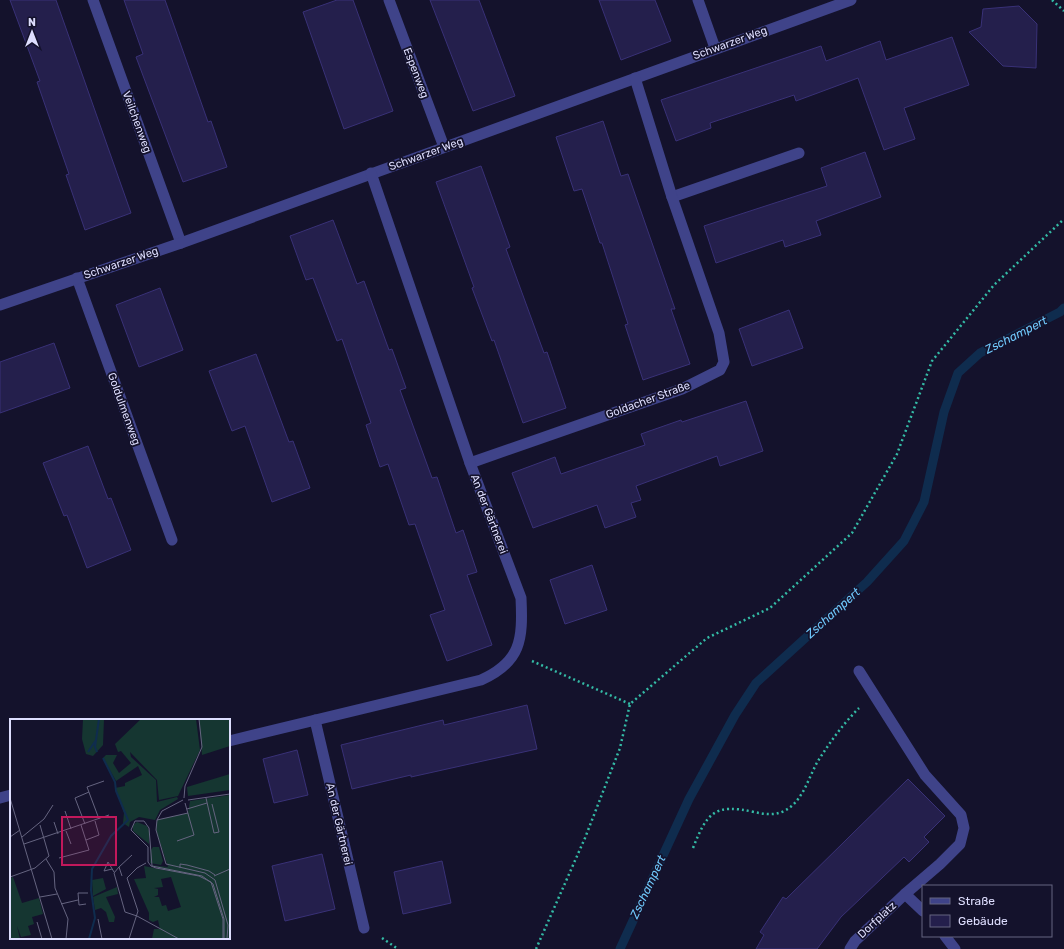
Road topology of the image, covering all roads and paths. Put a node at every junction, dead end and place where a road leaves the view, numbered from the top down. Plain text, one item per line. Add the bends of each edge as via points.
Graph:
1 (94, 0) edge
2 (389, 0) edge
3 (698, 0) edge
4 (851, 0) edge
5 (1052, 0) edge
6 (1064, 11) edge
7 (715, 48) junction
8 (634, 78) junction
9 (444, 147) junction
10 (799, 153) dead end
11 (371, 173) junction
12 (672, 197) junction
13 (1064, 219) edge
14 (181, 243) junction
15 (77, 278) junction
16 (0, 305) edge
17 (470, 463) junction
18 (172, 540) dead end
19 (514, 653) junction
20 (859, 671) dead end
21 (873, 694) junction
22 (630, 704) junction
23 (315, 720) junction
24 (230, 741) edge
25 (10, 795) edge
26 (0, 798) edge
27 (693, 848) dead end
28 (905, 894) junction
29 (922, 910) edge
30 (364, 928) dead end
31 (946, 937) edge
32 (536, 949) edge
33 (850, 949) edge
34 (955, 949) edge

1 - 14 street, Veilchenweg
2 - 9 street, Espenweg
3 - 7 street
4 - 7 street, Schwarzer Weg
5 - 6 path
7 - 8 street, Schwarzer Weg
8 - 9 street, Schwarzer Weg
8 - 12 street, Goldacher Straße
9 - 11 street, Schwarzer Weg
10 - 12 street
11 - 14 street, Schwarzer Weg
11 - 17 street, An der Gärtnerei
12 - 17 street, Goldacher Straße via 719,333 724,362 720,370 682,389
13 - 22 path via 994,285 932,361 897,454 852,533 770,608 707,638
14 - 15 street, Schwarzer Weg
15 - 16 street, Schwarzer Weg
15 - 18 street, Goldulmenweg
17 - 19 street, An der Gärtnerei via 522,598 522,622
19 - 22 path
19 - 23 street, An der Gärtnerei via 507,664 481,680
20 - 21 street
21 - 27 path via 842,725 817,763 801,795 784,811 767,815 729,809 712,813 702,827
21 - 28 street via 925,775 961,815 964,828 960,844
22 - 32 path via 620,748 585,838
23 - 24 street, An der Gärtnerei
23 - 30 street, An der Gärtnerei
25 - 26 street
28 - 29 street, Dorfplatz
28 - 33 street, Dorfplatz via 855,941
31 - 34 street

